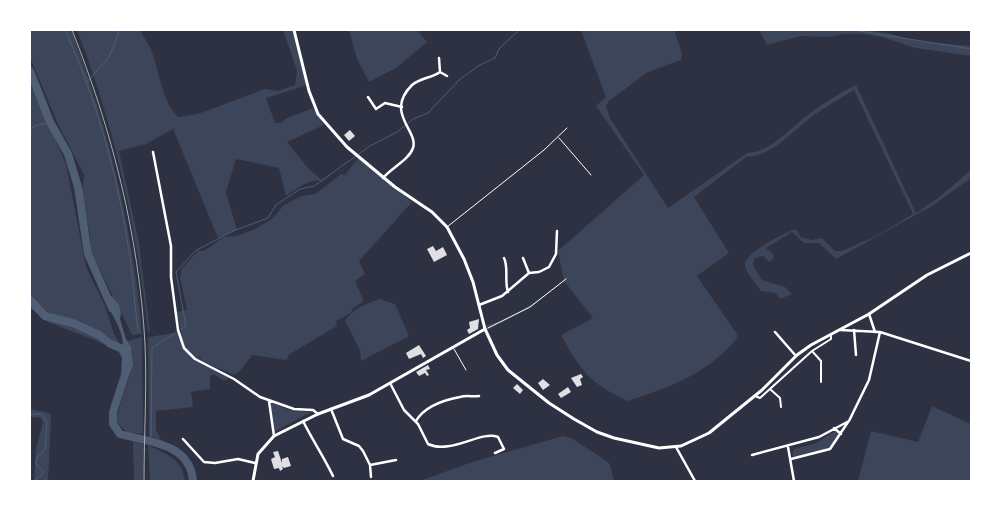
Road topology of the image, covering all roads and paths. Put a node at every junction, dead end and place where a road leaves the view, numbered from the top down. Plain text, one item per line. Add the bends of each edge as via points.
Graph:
1 (294, 30) edge
2 (439, 58) dead end
3 (440, 72) junction
4 (447, 76) dead end
5 (368, 97) dead end
6 (402, 107) junction
7 (567, 128) dead end
8 (559, 138) junction
9 (153, 152) dead end
10 (592, 175) dead end
11 (383, 178) junction
12 (447, 227) junction
13 (557, 231) dead end
14 (971, 254) edge
15 (504, 258) dead end
16 (523, 258) dead end
17 (529, 273) junction
18 (566, 279) dead end
19 (508, 292) junction
20 (480, 306) junction
21 (869, 314) junction
22 (485, 329) junction
23 (838, 330) junction
24 (854, 330) junction
25 (775, 332) dead end
26 (875, 332) junction
27 (880, 332) junction
28 (831, 333) junction
29 (452, 346) junction
30 (812, 351) junction
31 (856, 354) dead end
32 (796, 356) junction
33 (971, 361) edge
34 (466, 370) dead end
35 (821, 382) dead end
36 (390, 383) junction
37 (770, 389) junction
38 (479, 396) dead end
39 (755, 396) junction
40 (269, 400) junction
41 (780, 407) dead end
42 (331, 408) junction
43 (318, 414) junction
44 (303, 421) junction
45 (416, 421) junction
46 (849, 421) junction
47 (834, 428) junction
48 (841, 434) junction
49 (274, 436) junction
50 (182, 439) dead end
51 (676, 447) junction
52 (788, 447) junction
53 (495, 452) dead end
54 (752, 455) dead end
55 (396, 460) dead end
56 (791, 460) junction
57 (255, 463) junction
58 (370, 465) junction
59 (333, 476) dead end
60 (371, 477) dead end
61 (253, 481) edge
62 (696, 481) edge
63 (794, 481) edge

1 - 11 main road via 318,114 340,140
2 - 3 street
3 - 4 street
3 - 6 street via 412,86
5 - 6 street via 376,109 385,104
6 - 11 street via 402,120 414,145 412,152
7 - 8 lane
8 - 10 lane
8 - 12 lane
9 - 40 street via 171,246 171,278 181,343 195,359
11 - 12 main road via 432,212
12 - 20 main road via 464,259
13 - 17 street via 556,254 548,267
14 - 21 main road via 920,278
15 - 19 street
16 - 17 street
17 - 19 street
18 - 22 path via 530,307
19 - 20 street
20 - 22 main road
21 - 23 main road
21 - 26 street
22 - 29 main road
22 - 51 main road via 508,370 574,419 614,438 659,448
23 - 24 street
23 - 28 main road
24 - 26 street
24 - 31 street
25 - 32 street
26 - 27 street
27 - 33 street
27 - 46 street via 869,380
28 - 30 street via 831,339
28 - 32 main road
29 - 34 lane
29 - 36 main road
30 - 35 street via 822,361
30 - 37 street
32 - 39 main road
36 - 42 main road
36 - 45 street via 404,410
37 - 39 street via 760,398
37 - 41 street via 780,398
38 - 45 street via 460,397 434,406 423,411
39 - 51 main road via 700,439
40 - 43 street
40 - 49 street
42 - 43 main road
42 - 58 street via 343,439 359,446
43 - 44 main road
44 - 49 main road
44 - 59 street
45 - 53 street via 424,439 433,446 458,445 493,435 498,437 504,449
46 - 47 street
46 - 48 street
47 - 48 street
47 - 52 street via 819,438
48 - 56 street via 825,451
49 - 57 main road via 263,446
50 - 57 street via 204,462 238,459
51 - 62 street
52 - 54 street
52 - 56 street
55 - 58 street
56 - 63 street
57 - 61 main road
58 - 60 street

